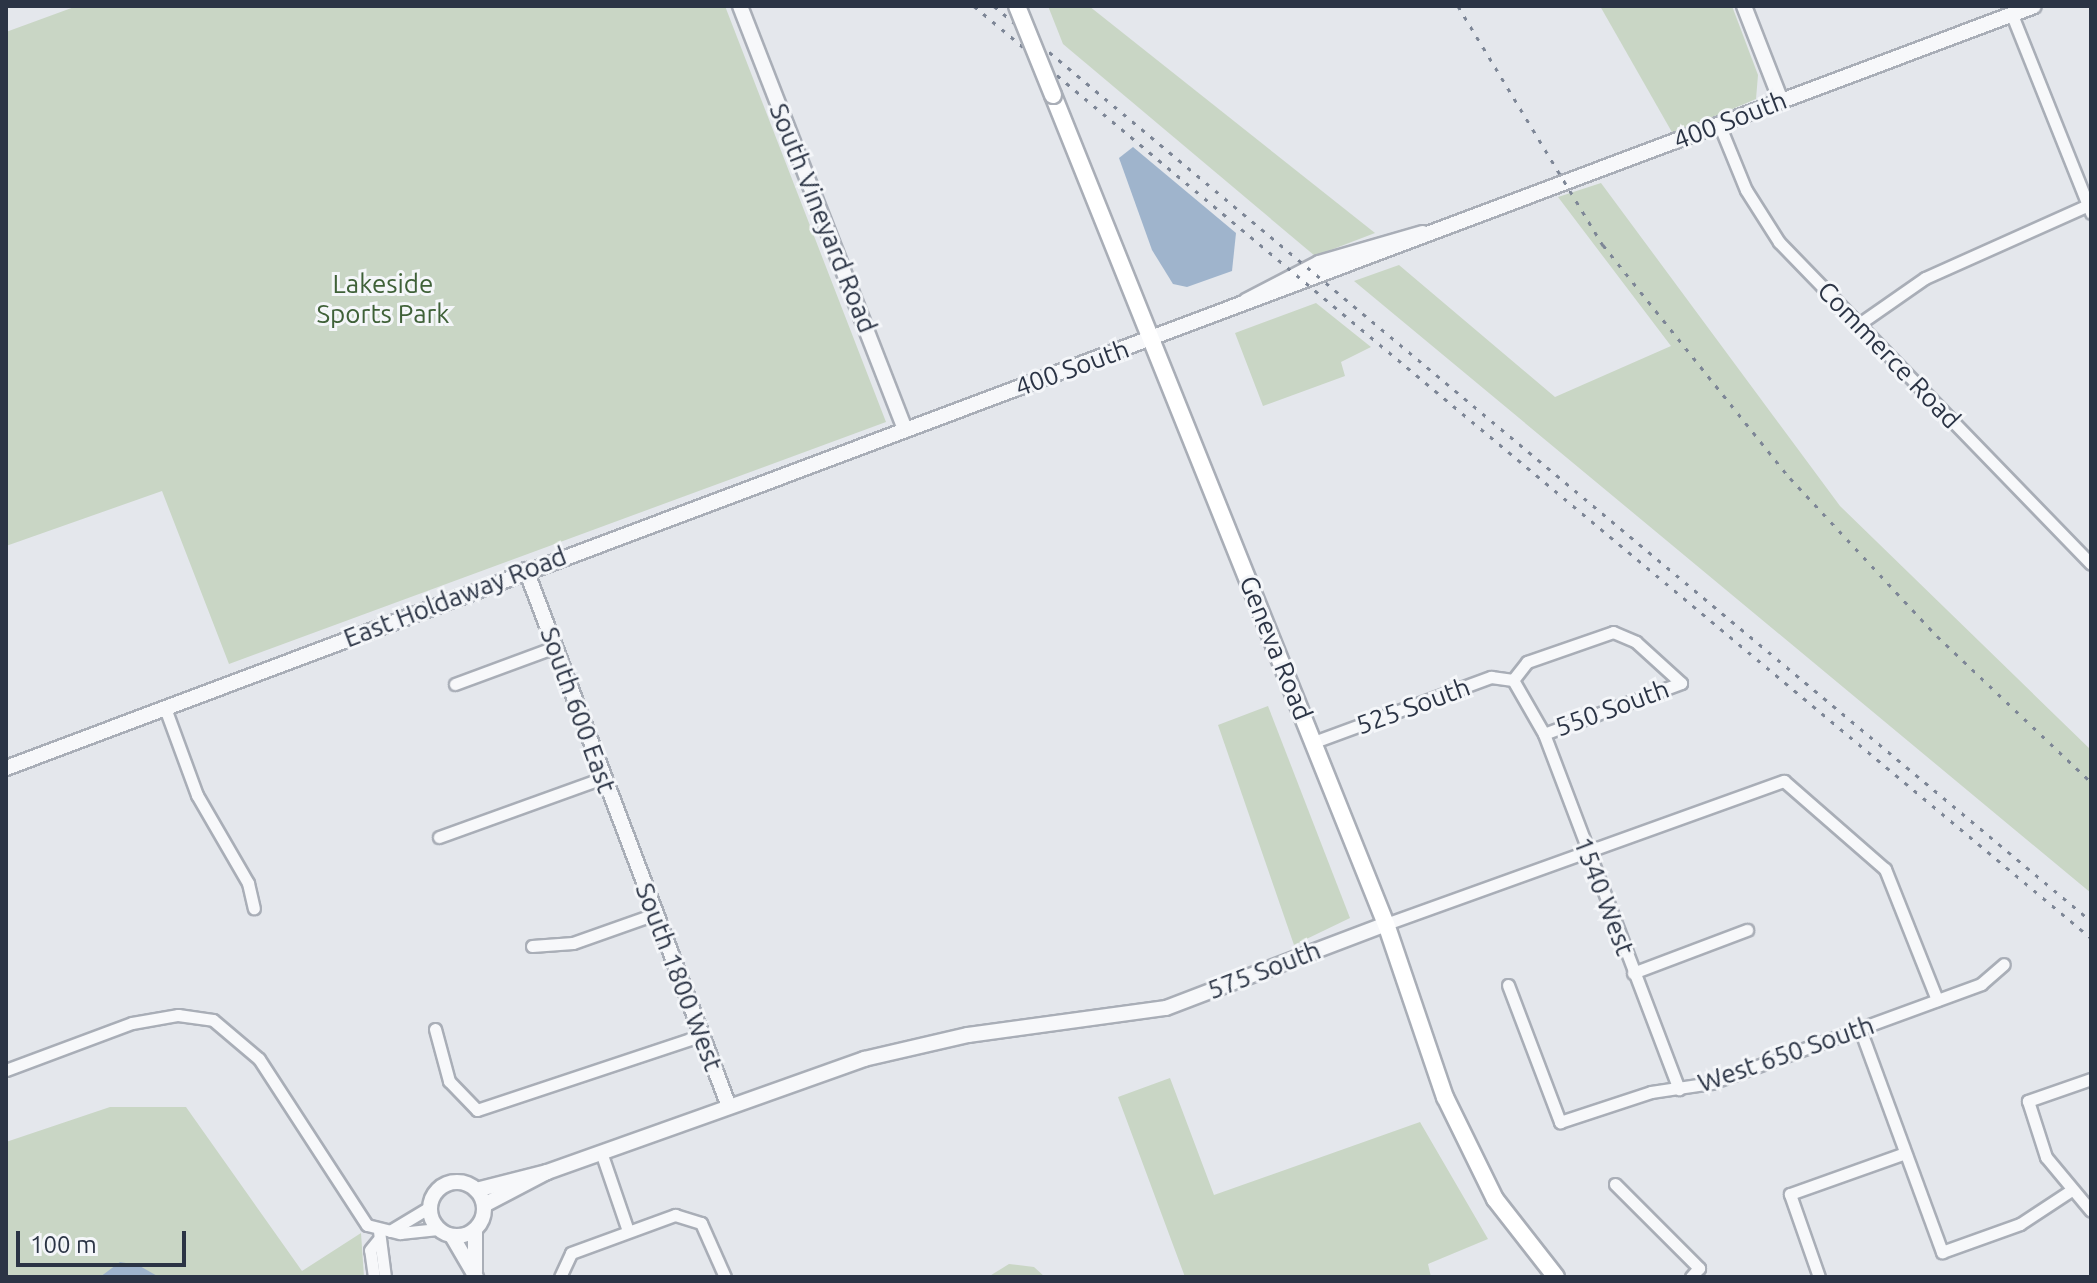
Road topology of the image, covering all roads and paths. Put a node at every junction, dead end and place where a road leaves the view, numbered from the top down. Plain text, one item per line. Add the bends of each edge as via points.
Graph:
1 (740, 6) edge
2 (1017, 6) edge
3 (1744, 6) edge
4 (2023, 9) edge
5 (1781, 101) junction
6 (1719, 124) junction
7 (2088, 210) edge
8 (1859, 324) junction
9 (1150, 339) junction
10 (905, 430) junction
11 (2091, 564) edge
12 (526, 570) junction
13 (555, 647) junction
14 (1513, 680) junction
15 (455, 684) dead end
16 (165, 708) junction
17 (1544, 734) junction
18 (1314, 742) junction
19 (6, 768) edge
20 (603, 778) junction
21 (439, 837) dead end
22 (631, 851) joint
23 (1587, 851) junction
24 (254, 908) dead end
25 (655, 914) junction
26 (1386, 924) junction
27 (1747, 930) dead end
28 (532, 946) dead end
29 (2004, 964) dead end
30 (1633, 973) junction
31 (1508, 985) dead end
32 (1937, 1000) junction
33 (435, 1029) dead end
34 (1860, 1029) junction
35 (702, 1035) junction
36 (6, 1070) edge
37 (2091, 1079) edge
38 (1679, 1089) junction
39 (728, 1104) junction
40 (601, 1152) junction
41 (1905, 1153) junction
42 (547, 1172) junction
43 (1615, 1184) dead end
44 (476, 1190) junction
45 (2070, 1191) junction
46 (484, 1205) junction
47 (430, 1207) junction
48 (2091, 1211) edge
49 (438, 1229) junction
50 (475, 1230) junction
51 (628, 1231) junction
52 (383, 1234) junction
53 (452, 1236) junction
54 (560, 1272) edge
55 (1695, 1272) edge
56 (476, 1275) edge
57 (374, 1277) edge
58 (385, 1277) edge
59 (725, 1277) edge
60 (1556, 1277) edge
61 (1819, 1277) edge

1 - 10 street, South Vineyard Road
2 - 9 main road, Geneva Road, bridge
3 - 5 street
4 - 5 street, 400 South
4 - 7 street
5 - 6 street, 400 South
6 - 8 street, Commerce Road via 1764,221
6 - 9 street, 400 South
7 - 8 street via 1925,278
8 - 11 street, Commerce Road
9 - 10 street, 400 South
9 - 18 main road, Geneva Road
10 - 12 street, East Holdaway Road
12 - 13 street, South 600 East
12 - 16 street, East Holdaway Road
13 - 15 street
13 - 20 street, South 600 East
14 - 17 street, 1540 West via 1531,702
14 - 17 street, 550 South via 1527,662 1613,632 1636,642 1681,683
14 - 18 street, 525 South via 1491,677
16 - 19 street, East Holdaway Road
16 - 24 street via 197,795 248,883
17 - 23 street, 1540 West
18 - 26 main road, Geneva Road
20 - 21 street
20 - 22 street, South 600 East
22 - 25 street, South 1800 West
23 - 26 street, 575 South
23 - 30 street, 1540 West
23 - 32 street, 575 South via 1784,781 1885,869
25 - 28 street via 573,943
25 - 35 street, South 1800 West
26 - 39 street, 575 South via 1166,1008 968,1035 864,1059
26 - 60 main road, Geneva Road via 1472,1156
27 - 30 street
29 - 32 street, West 650 South via 1981,984
30 - 38 street, 1540 West
31 - 38 street, West 650 South via 1560,1122
32 - 34 street, West 650 South
33 - 35 street via 449,1081 477,1110
34 - 38 street, West 650 South
34 - 41 street
35 - 39 street, South 1800 West
36 - 52 street via 132,1023 178,1015 213,1020 259,1059 355,1208
37 - 45 street via 2028,1101 2036,1135
39 - 40 street, 575 South
40 - 42 street, 575 South
40 - 51 street
41 - 45 street via 1942,1252 2020,1224
41 - 61 street via 1790,1194
42 - 44 street
42 - 46 street
43 - 55 street
44 - 46 street
44 - 47 street via 444,1185
45 - 48 street
46 - 50 street
47 - 49 street
47 - 52 street
49 - 52 street
49 - 53 street
50 - 53 street
50 - 56 street
51 - 54 street via 571,1253
51 - 59 street via 675,1215 701,1223
52 - 57 street via 370,1250
52 - 58 street
53 - 56 street

